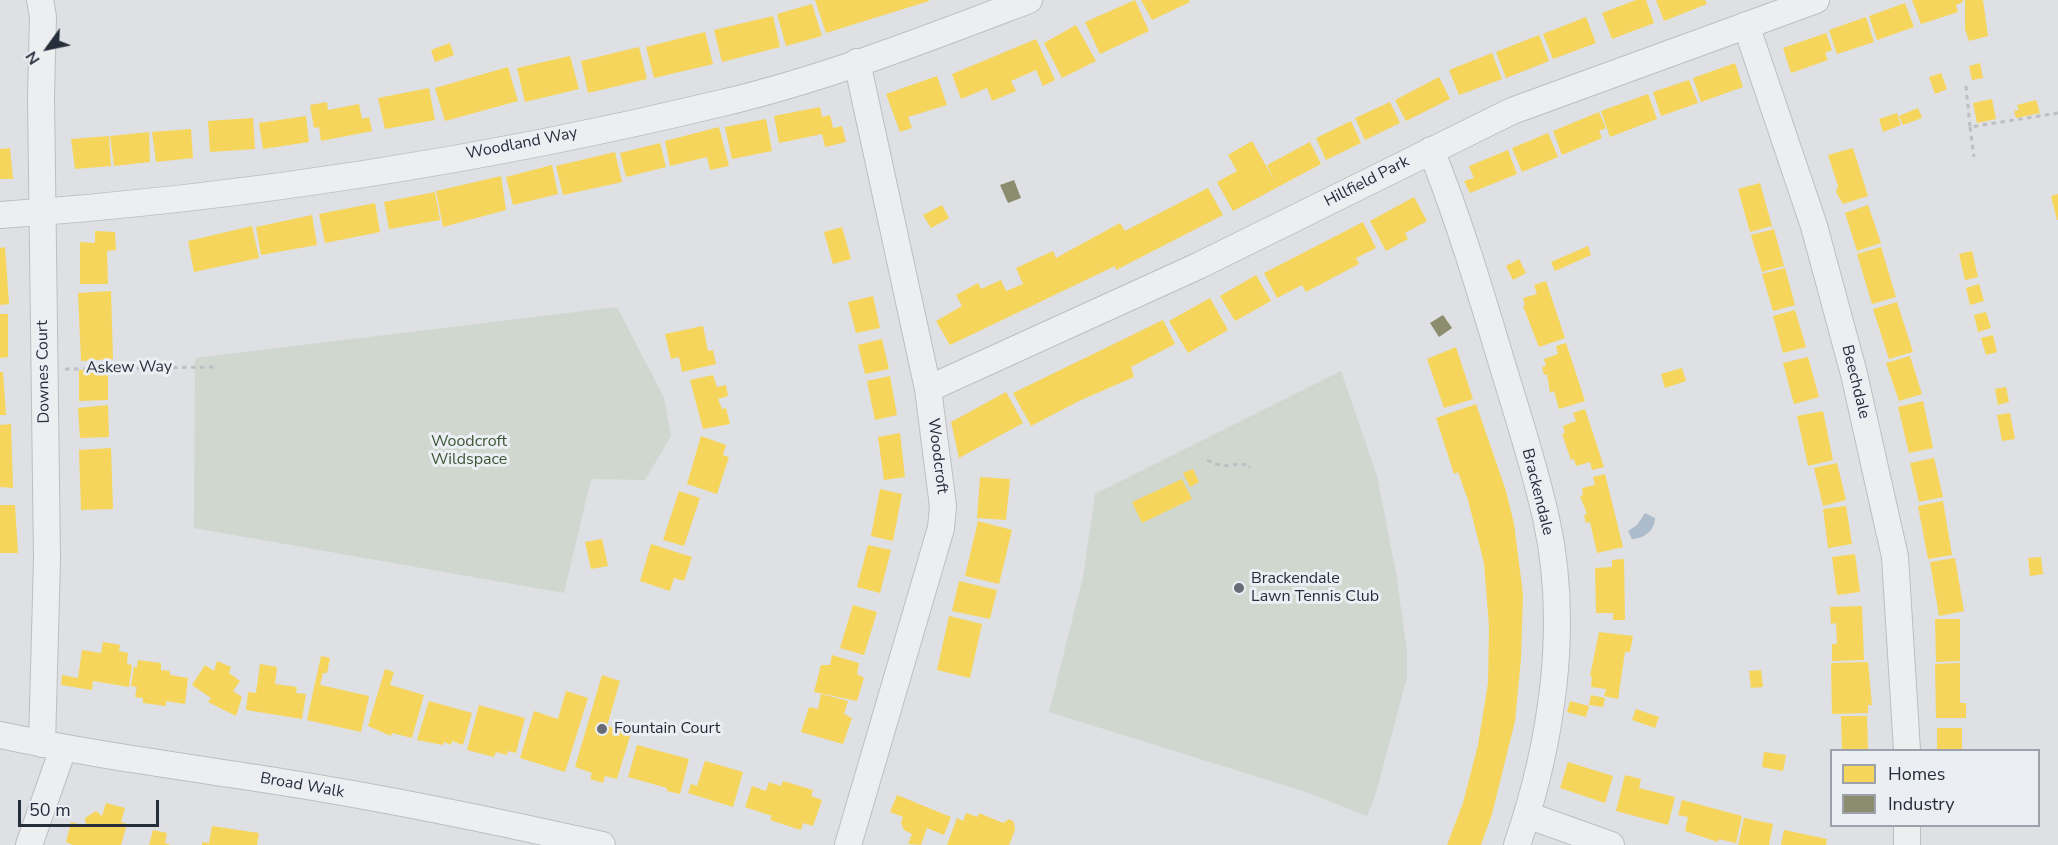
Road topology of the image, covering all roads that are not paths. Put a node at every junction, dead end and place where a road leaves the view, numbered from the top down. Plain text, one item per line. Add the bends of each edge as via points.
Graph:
1 (40, 0) edge
2 (1029, 0) edge
3 (1816, 0) edge
4 (1746, 25) junction
5 (857, 62) junction
6 (1431, 150) junction
7 (45, 212) junction
8 (0, 215) edge
9 (928, 389) junction
10 (0, 735) edge
11 (52, 747) junction
12 (1907, 749) edge
13 (1527, 815) junction
14 (1907, 827) edge
15 (29, 845) edge
16 (602, 845) edge
17 (848, 845) edge
18 (1517, 845) edge
19 (1611, 845) edge
20 (1907, 845) edge

1 - 7 street, Downes Court
2 - 5 street, Woodland Way
3 - 4 street, Hillfield Park
4 - 6 street, Hillfield Park via 1558,92
4 - 12 street, Beechdale via 1814,226 1854,374 1894,557
5 - 7 street, Woodland Way via 724,102 339,179
5 - 9 street, Woodcroft
6 - 9 street, Hillfield Park via 1198,266
6 - 13 street, Brackendale via 1489,318 1546,519 1554,580 1556,644 1546,731
7 - 8 street, Woodland Way
7 - 11 street, Downes Court via 44,369
9 - 17 street, Woodcroft via 943,506 940,528
10 - 11 street, Broad Walk
11 - 15 street, Downes Court
11 - 16 street, Broad Walk via 283,782
13 - 18 street, Brackendale
13 - 19 street
14 - 20 street

